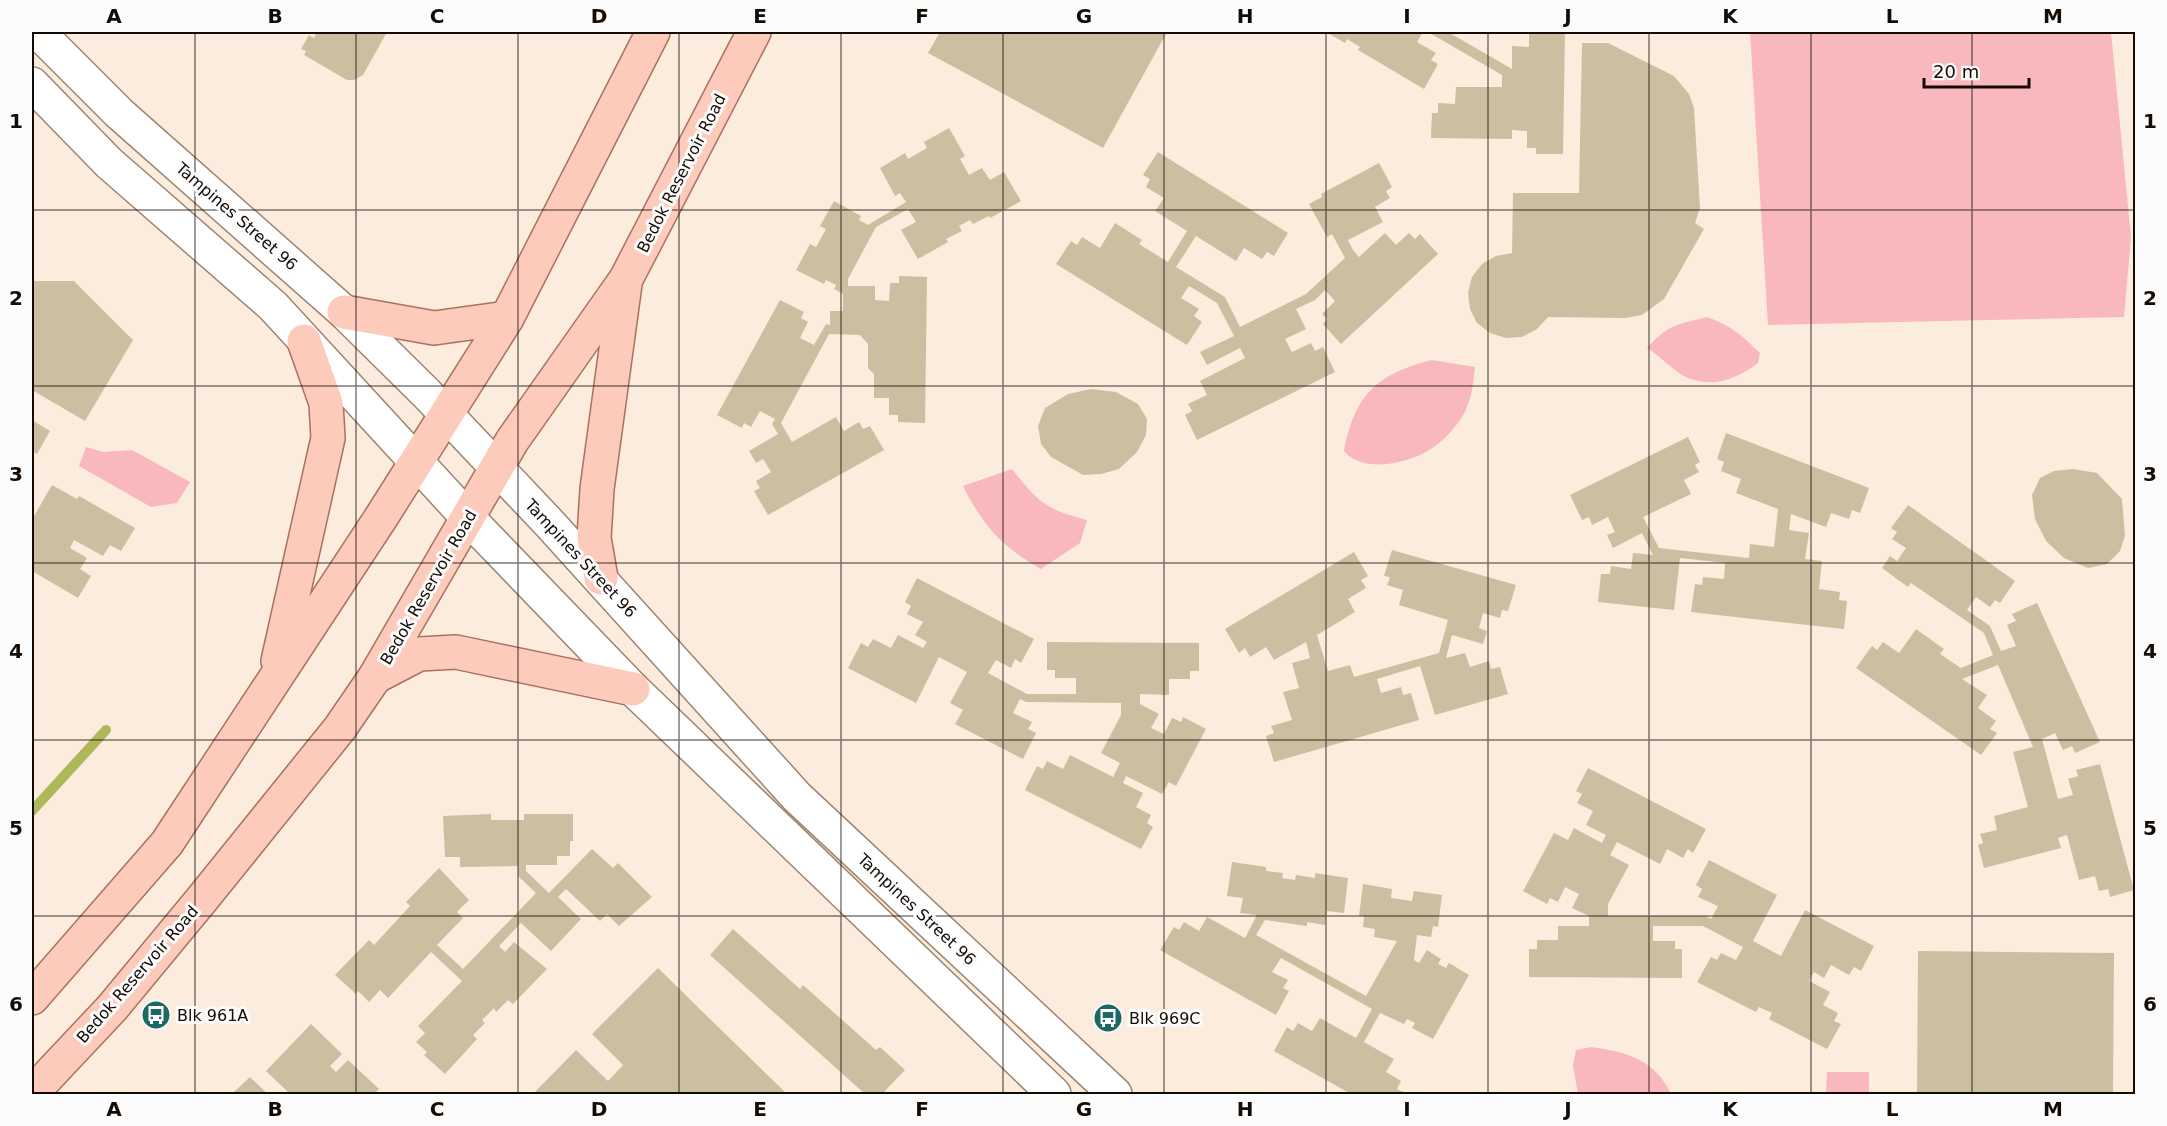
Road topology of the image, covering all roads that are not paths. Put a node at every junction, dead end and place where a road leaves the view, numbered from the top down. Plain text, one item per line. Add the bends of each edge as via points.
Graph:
1 (38, 32) edge
2 (653, 32) edge
3 (754, 32) edge
4 (32, 84) edge
5 (626, 279) junction
6 (345, 312) junction
7 (507, 318) junction
8 (304, 341) junction
9 (447, 415) junction
10 (417, 461) junction
11 (496, 470) junction
12 (468, 518) junction
13 (601, 578) junction
14 (375, 677) junction
15 (273, 680) junction
16 (633, 689) junction
17 (32, 998) edge
18 (32, 1093) edge
19 (1054, 1095) edge
20 (1115, 1095) edge

1 - 6 street, Tampines Street 96 via 119,113
2 - 7 main road
3 - 5 main road, Bedok Reservoir Road
4 - 8 street via 109,163 273,306
5 - 11 main road, Bedok Reservoir Road via 512,441
5 - 13 main road via 597,489 594,538
6 - 7 main road via 434,328
6 - 9 street, Tampines Street 96
7 - 9 main road
8 - 10 street
8 - 15 main road via 326,403 328,438
9 - 10 main road
9 - 11 street, Tampines Street 96
10 - 12 street
10 - 15 main road
11 - 12 main road, Bedok Reservoir Road
11 - 13 street, Tampines Street 96
12 - 14 main road, Bedok Reservoir Road
12 - 16 street
13 - 20 street, Tampines Street 96 via 797,797
14 - 16 main road via 419,654 456,652
14 - 18 main road, Bedok Reservoir Road via 340,728 112,1008
15 - 17 main road via 167,843
16 - 19 street

